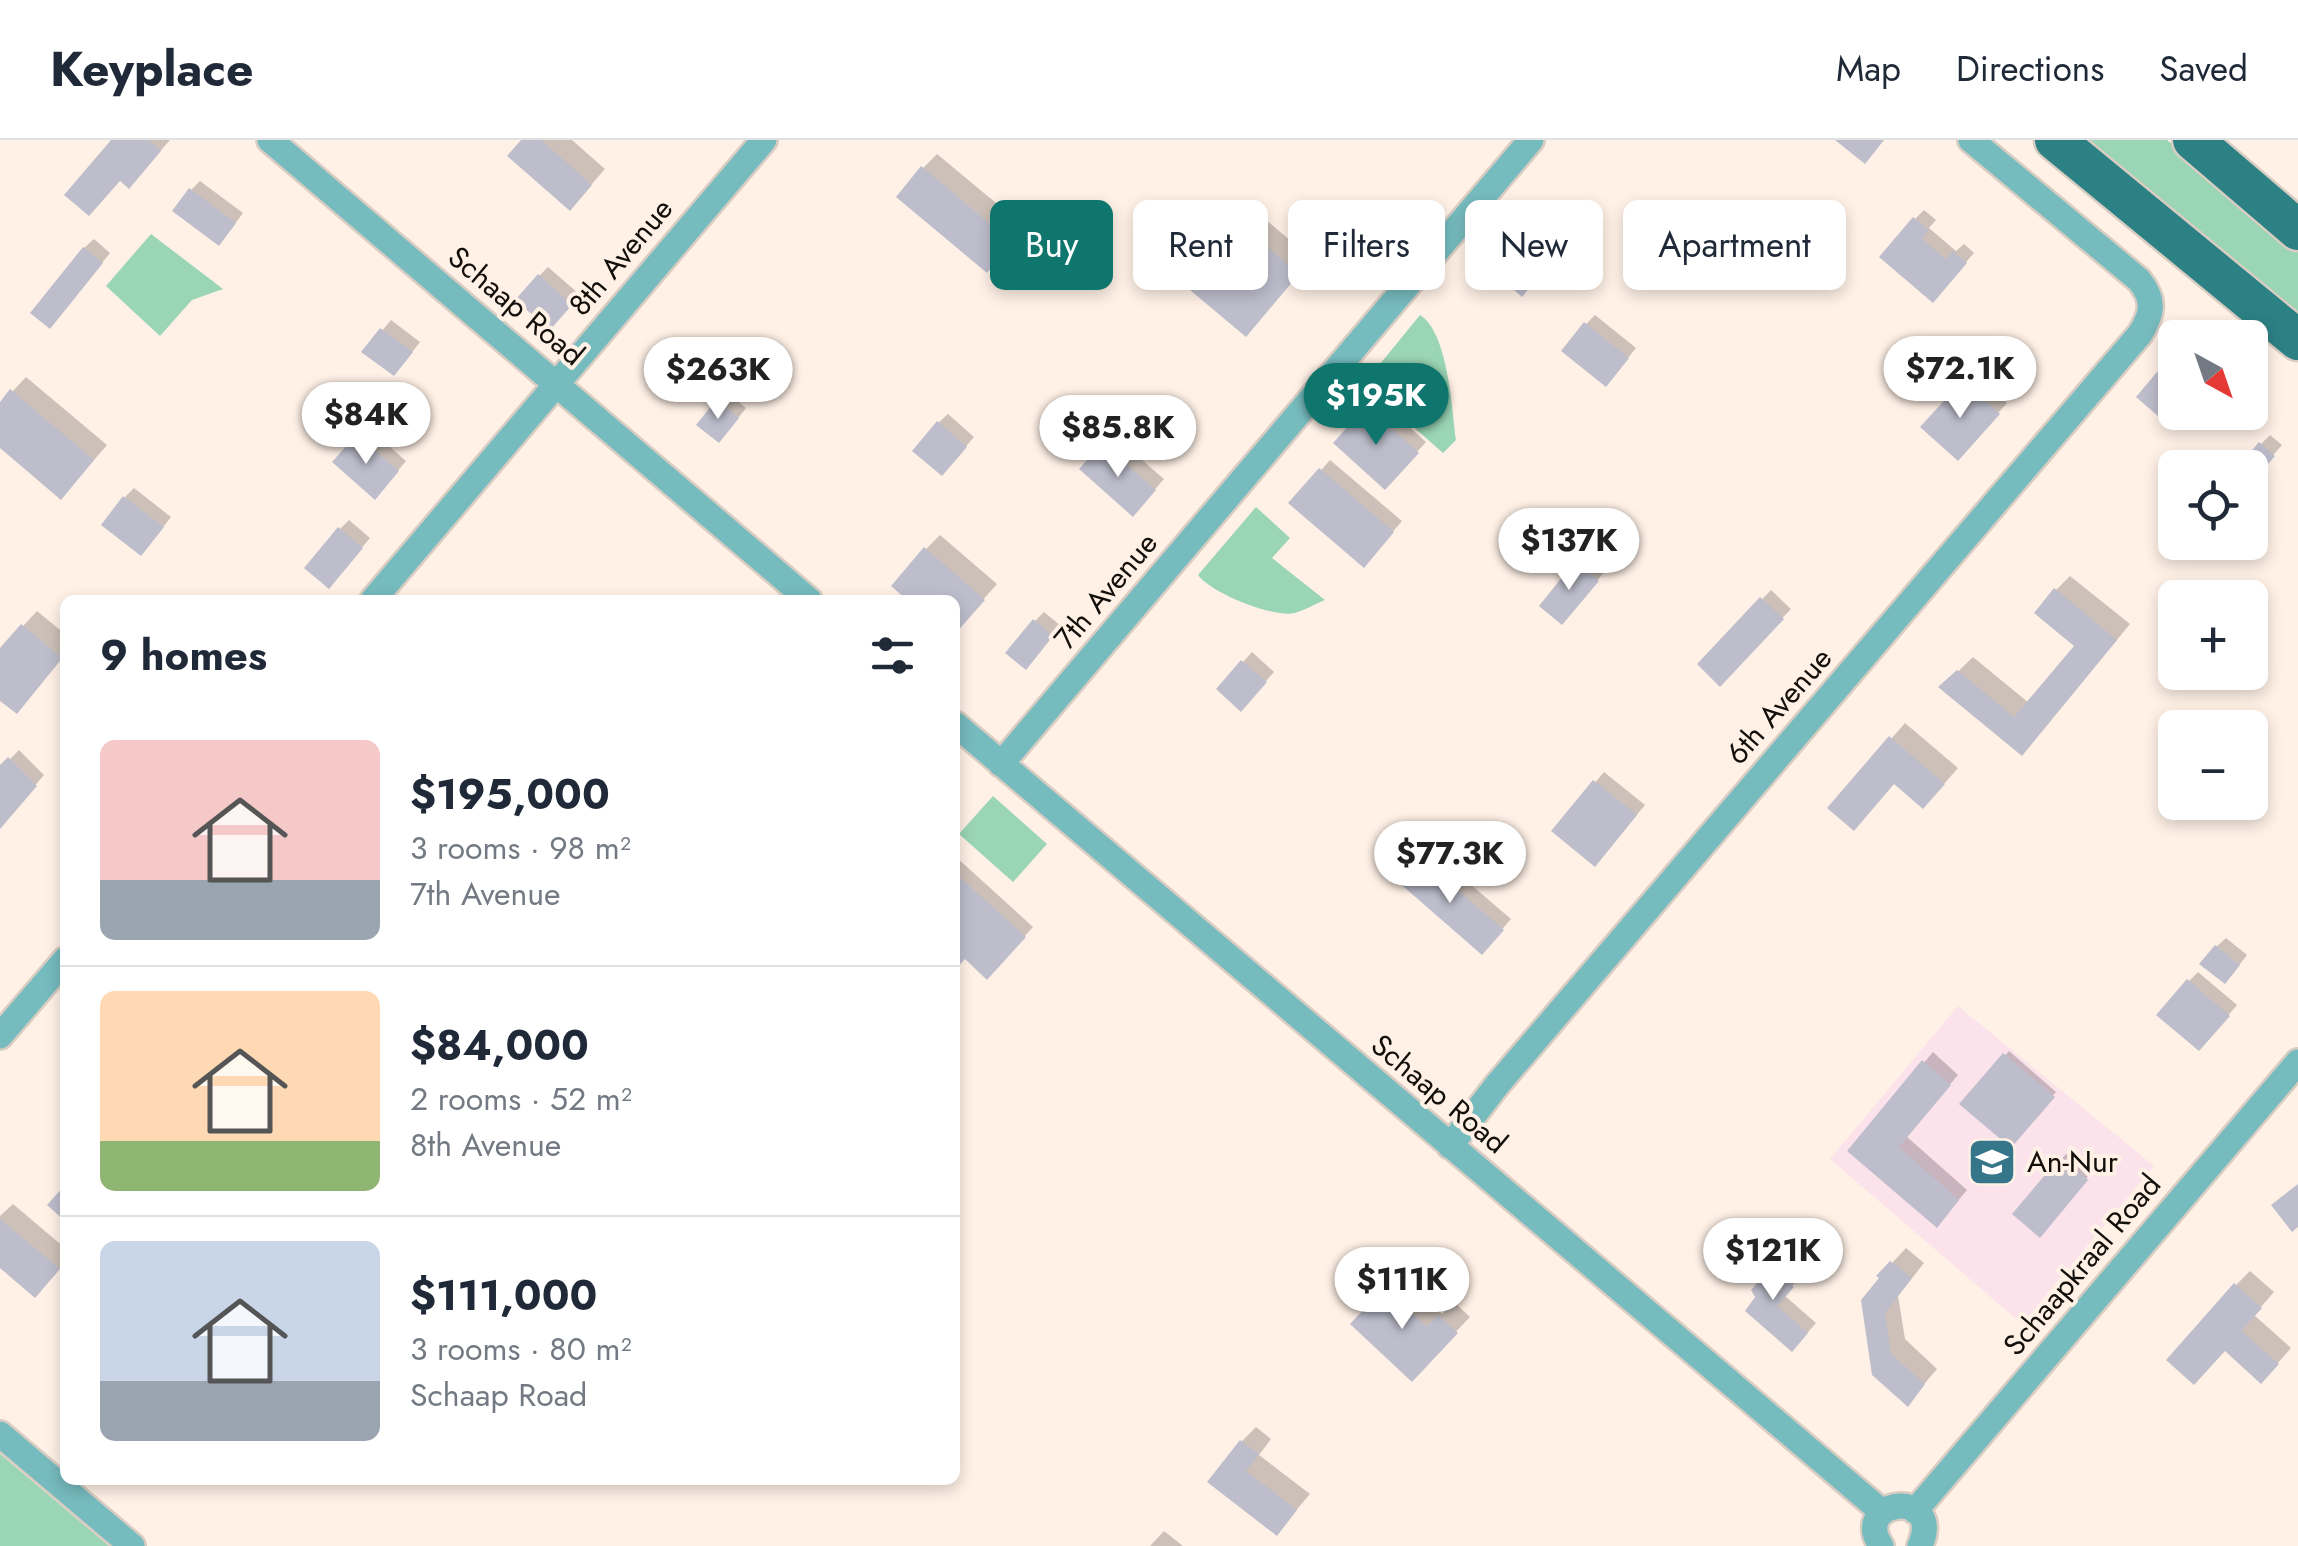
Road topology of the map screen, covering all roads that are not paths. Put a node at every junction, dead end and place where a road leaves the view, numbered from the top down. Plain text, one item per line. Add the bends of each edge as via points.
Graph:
1 (270, 140) edge
2 (764, 140) edge
3 (1531, 140) edge
4 (1971, 140) edge
5 (2054, 140) edge
6 (2194, 140) edge
7 (2298, 230) edge
8 (2298, 340) edge
9 (557, 383) junction
10 (377, 595) edge
11 (804, 595) edge
12 (960, 728) edge
13 (1001, 764) junction
14 (60, 966) edge
15 (0, 1036) edge
16 (2298, 1062) edge
17 (1450, 1146) junction
18 (0, 1434) edge
19 (60, 1485) edge
20 (60, 1485) edge
21 (1915, 1510) junction
22 (1881, 1512) junction
23 (132, 1546) edge
24 (1881, 1546) edge
25 (1920, 1546) edge

1 - 9 street, Schaap Road
2 - 9 street, 8th Avenue
3 - 13 street, 7th Avenue
4 - 17 street, 6th Avenue via 2139,280 2148,292 2149,320
5 - 8 main road
6 - 7 main road
9 - 10 street, 8th Avenue
9 - 11 street, Schaap Road
12 - 13 street, Schaap Road
13 - 17 street, Schaap Road
14 - 15 street
16 - 21 street, Schaapkraal Road
17 - 22 street, Schaap Road
18 - 20 street
19 - 23 street
21 - 22 street via 1901,1505
21 - 25 street via 1925,1526
22 - 24 street

